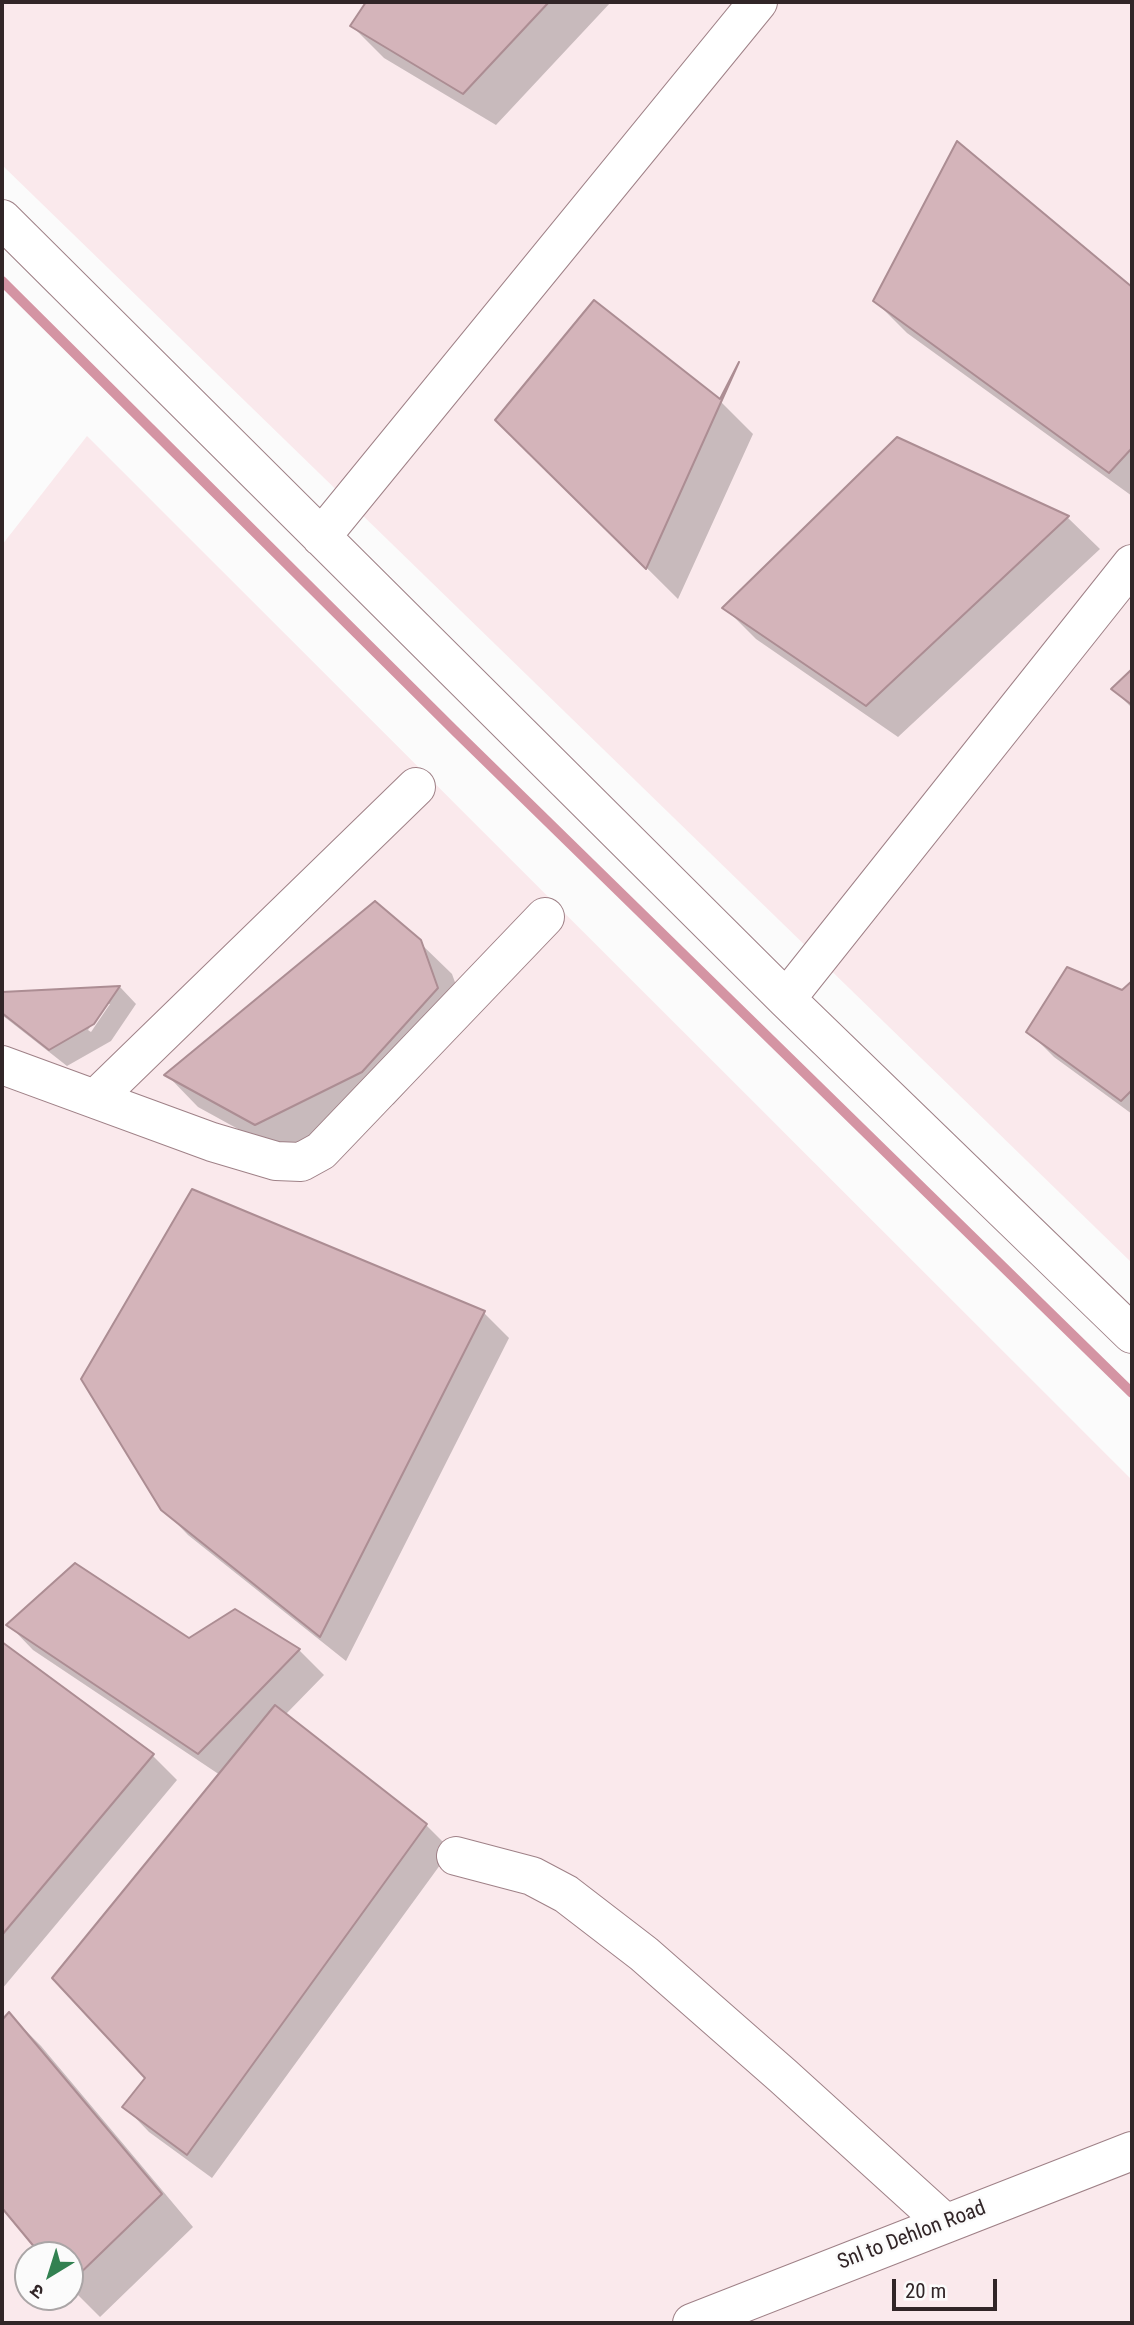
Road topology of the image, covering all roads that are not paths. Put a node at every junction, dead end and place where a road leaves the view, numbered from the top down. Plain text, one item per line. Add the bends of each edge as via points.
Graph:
1 (758, 2) edge
2 (2, 219) edge
3 (320, 537) junction
4 (1132, 564) edge
5 (416, 787) dead end
6 (545, 918) dead end
7 (786, 999) junction
8 (2, 1065) edge
9 (95, 1099) junction
10 (1132, 1334) edge
11 (456, 1856) dead end
12 (1132, 2151) edge
13 (945, 2223) junction
14 (747, 2314) edge
15 (692, 2323) edge

1 - 3 street
2 - 3 street
3 - 7 street
4 - 7 street
5 - 9 street
6 - 9 street via 321,1151 301,1162 275,1161 237,1150
7 - 10 street
8 - 9 street
11 - 13 street via 532,1876 566,1894 643,1954
12 - 13 street, Snl to Dehlon Road
13 - 14 street, Snl to Dehlon Road
14 - 15 street, Snl to Dehlon Road

